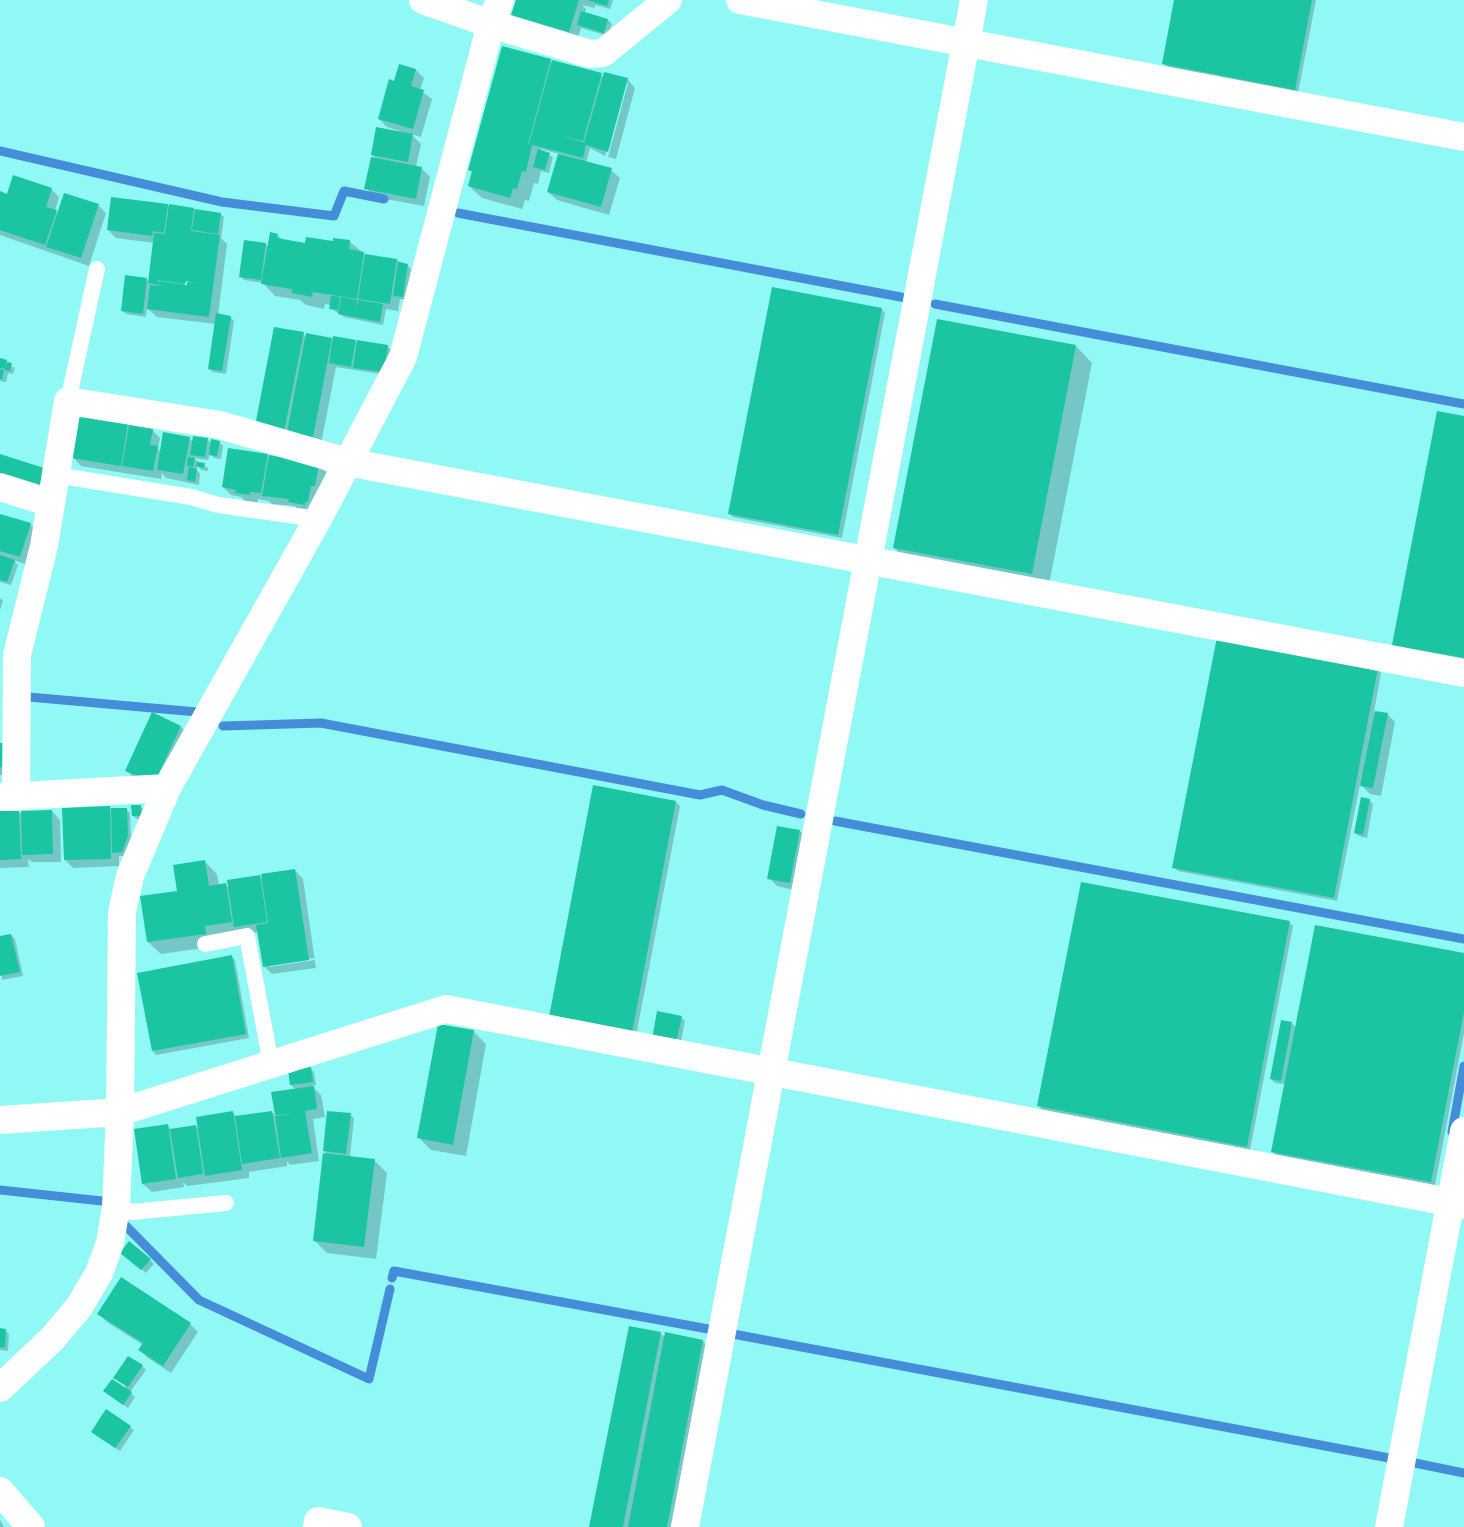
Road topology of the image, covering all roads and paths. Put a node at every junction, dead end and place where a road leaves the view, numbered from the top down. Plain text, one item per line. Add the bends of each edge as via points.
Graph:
1 (423, 0) edge
2 (668, 0) edge
3 (740, 0) edge
4 (974, 0) edge
5 (496, 12) edge
6 (966, 43) junction
7 (1464, 137) edge
8 (97, 268) dead end
9 (68, 401) junction
10 (347, 462) junction
11 (56, 475) junction
12 (0, 487) edge
13 (51, 503) junction
14 (318, 519) junction
15 (867, 560) junction
16 (1464, 673) edge
17 (167, 788) junction
18 (8, 797) edge
19 (205, 944) dead end
20 (271, 1064) junction
21 (771, 1072) junction
22 (120, 1112) junction
23 (0, 1120) edge
24 (1464, 1131) edge
25 (226, 1203) dead end
26 (1457, 1203) edge
27 (116, 1207) junction
28 (4, 1379) edge
29 (0, 1491) edge
30 (31, 1527) edge
31 (317, 1527) edge
32 (348, 1527) edge
33 (685, 1527) edge
34 (1389, 1527) edge

1 - 5 street
2 - 5 street via 603,53 590,54
3 - 6 street
4 - 6 street
5 - 10 street via 403,357
6 - 7 street
6 - 15 street
8 - 9 lane
9 - 10 street via 220,425
9 - 11 street
10 - 14 street
10 - 15 street
11 - 13 street
11 - 14 lane via 191,497 218,505
12 - 13 street
13 - 18 street via 44,546 17,655
14 - 17 street
15 - 16 street
15 - 21 street
17 - 18 street
17 - 22 street via 130,876 122,912
19 - 20 lane via 247,936
20 - 21 street via 446,1009
20 - 22 street
21 - 26 street
21 - 33 street
22 - 23 street
22 - 27 street
24 - 26 street
25 - 27 lane via 132,1212
26 - 34 street
27 - 28 street via 110,1243 87,1293 52,1339
29 - 30 street
31 - 32 street via 318,1521

